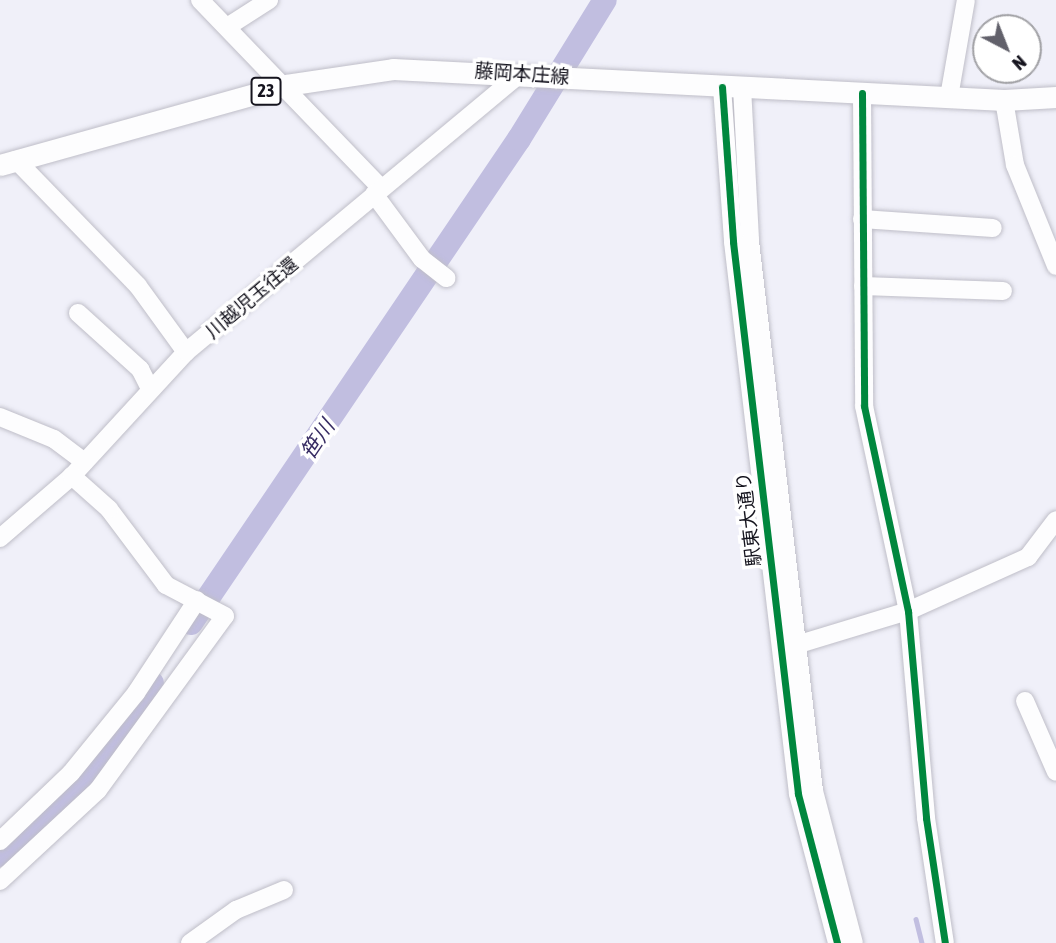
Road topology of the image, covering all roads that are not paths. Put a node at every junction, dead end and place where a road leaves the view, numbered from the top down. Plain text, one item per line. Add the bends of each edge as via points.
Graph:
1 (200, 0) edge
2 (269, 0) edge
3 (966, 0) edge
4 (227, 27) junction
5 (530, 74) junction
6 (286, 85) junction
7 (732, 87) junction
8 (862, 93) junction
9 (949, 97) junction
10 (1056, 97) edge
11 (1004, 100) junction
12 (8, 163) edge
13 (377, 191) junction
14 (862, 219) junction
15 (993, 228) dead end
16 (1056, 266) edge
17 (446, 278) dead end
18 (863, 286) junction
19 (1003, 291) dead end
20 (78, 313) dead end
21 (186, 352) junction
22 (150, 389) junction
23 (0, 417) edge
24 (85, 462) junction
25 (72, 476) junction
26 (1056, 520) edge
27 (0, 538) edge
28 (197, 600) junction
29 (908, 611) junction
30 (796, 645) junction
31 (1025, 701) dead end
32 (1056, 772) edge
33 (0, 841) edge
34 (0, 881) edge
35 (284, 890) dead end
36 (190, 943) edge
37 (837, 943) edge
38 (854, 943) edge
39 (945, 943) edge

1 - 4 street
2 - 4 street
3 - 9 street
4 - 6 street
5 - 6 main road, 藤岡本庄線 / 23 via 393,69
5 - 7 main road, 藤岡本庄線 / 23
5 - 13 street, 川越児玉往還
6 - 12 main road, 藤岡本庄線 / 23
6 - 13 street
7 - 8 main road, 藤岡本庄線 / 23
7 - 30 street, 駅東大通り
7 - 37 street, 駅東大通り via 733,242 798,794
8 - 9 main road, 藤岡本庄線 / 23
8 - 14 street
9 - 11 main road, 藤岡本庄線 / 23
10 - 11 main road, 藤岡本庄線 / 23
11 - 16 street via 1015,165
12 - 21 street via 132,279
13 - 17 street via 422,259
13 - 21 street, 川越児玉往還
14 - 15 street
14 - 18 street
18 - 19 street
18 - 29 street via 864,406
20 - 22 street via 140,369
21 - 22 street, 川越児玉往還
22 - 24 street, 川越児玉往還
23 - 24 street via 54,439
24 - 25 street, 川越児玉往還
25 - 27 street, 川越児玉往還
25 - 28 street via 109,509 166,585
26 - 29 street via 1028,557
28 - 33 street via 136,693 72,773
28 - 34 street via 225,616 99,790
29 - 30 street
29 - 39 street via 926,818
30 - 38 street, 駅東大通り via 814,791
31 - 32 street
35 - 36 street via 236,910

